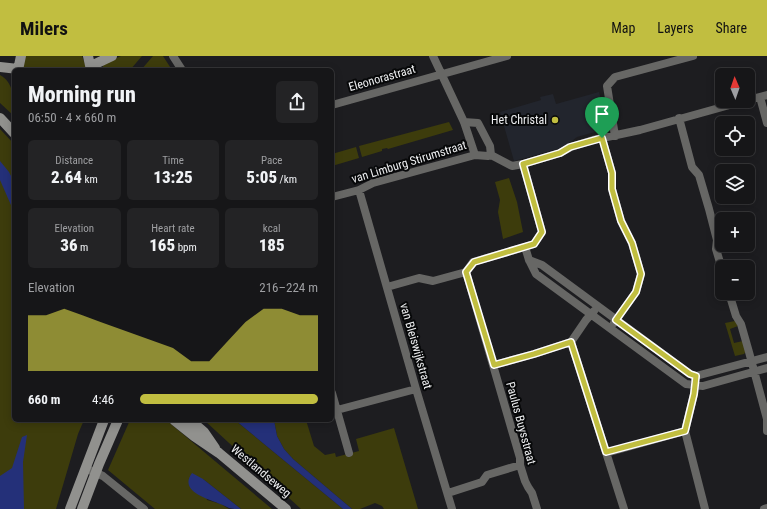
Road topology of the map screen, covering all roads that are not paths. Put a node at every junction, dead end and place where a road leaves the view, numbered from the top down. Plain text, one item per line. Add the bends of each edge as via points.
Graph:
1 (21, 56) edge
2 (112, 56) edge
3 (173, 56) edge
4 (433, 56) edge
5 (507, 56) edge
6 (693, 56) edge
7 (90, 61) edge
8 (0, 67) edge
9 (18, 68) edge
10 (181, 68) edge
11 (12, 69) edge
12 (441, 74) junction
13 (763, 96) edge
14 (334, 104) edge
15 (717, 108) edge
16 (0, 118) edge
17 (679, 118) junction
18 (464, 122) junction
19 (767, 123) edge
20 (12, 131) edge
21 (615, 136) junction
22 (602, 138) junction
23 (475, 155) junction
24 (492, 155) junction
25 (523, 164) junction
26 (359, 190) junction
27 (334, 196) edge
28 (525, 247) junction
29 (529, 260) junction
30 (719, 260) edge
31 (466, 272) junction
32 (387, 287) junction
33 (731, 300) edge
34 (598, 306) junction
35 (592, 315) junction
36 (616, 320) junction
37 (610, 329) junction
38 (571, 342) junction
39 (767, 357) edge
40 (752, 362) junction
41 (494, 365) junction
42 (767, 368) edge
43 (754, 371) junction
44 (696, 376) junction
45 (694, 385) junction
46 (416, 389) junction
47 (334, 400) edge
48 (337, 410) junction
49 (103, 422) edge
50 (117, 422) edge
51 (176, 422) edge
52 (192, 422) edge
53 (685, 431) junction
54 (767, 431) edge
55 (606, 452) junction
56 (219, 453) junction
57 (349, 453) dead end
58 (520, 465) junction
59 (85, 468) junction
60 (95, 473) junction
61 (448, 493) junction
62 (767, 508) edge
63 (70, 509) edge
64 (82, 509) edge
65 (144, 509) edge
66 (286, 509) edge
67 (452, 509) edge
68 (537, 509) edge
69 (624, 509) edge
70 (705, 509) edge
71 (764, 509) edge

1 - 9 street
2 - 7 street
3 - 10 street
4 - 12 street
5 - 12 street, Eleonorastraat
6 - 21 street via 615,77 607,86
8 - 11 street
12 - 14 street, Eleonorastraat
12 - 18 street
13 - 19 street
15 - 17 street, van Limburg Stirumstraat
16 - 20 street
17 - 21 street, van Limburg Stirumstraat
17 - 30 street via 692,167 699,175 709,209
18 - 23 street
18 - 24 street via 478,123
21 - 22 street, van Limburg Stirumstraat
22 - 25 street, van Limburg Stirumstraat
22 - 36 street via 621,221 632,243 641,274 636,292
23 - 24 street, van Limburg Stirumstraat
23 - 26 street, van Limburg Stirumstraat via 373,183
24 - 25 street, van Limburg Stirumstraat via 512,166
25 - 28 street via 542,232 534,244
26 - 27 street, van Limburg Stirumstraat
26 - 32 street, van Bleiswijkstraat
28 - 29 street
28 - 31 street via 474,262
29 - 34 street via 542,265
29 - 35 street via 536,274
31 - 32 street via 433,281 419,278
31 - 41 street, Paulus Buysstraat
32 - 46 street, van Bleiswijkstraat
33 - 40 street
34 - 35 street
34 - 36 street
35 - 37 street
35 - 38 street
36 - 37 street
36 - 44 street
37 - 45 street via 686,384
38 - 41 street
38 - 55 street
39 - 40 street
40 - 43 street
40 - 44 street
41 - 58 street, Paulus Buysstraat
42 - 43 street
43 - 45 street via 703,386
43 - 54 street via 767,419
44 - 45 street
45 - 53 street
46 - 48 street
46 - 61 street, van Bleiswijkstraat
47 - 48 street
48 - 57 street
49 - 59 street
50 - 60 street
51 - 56 street, Westlandseweg
52 - 56 street, Westlandseweg via 204,432
53 - 55 street
53 - 70 street
55 - 69 street
56 - 66 street, Westlandseweg
58 - 61 street via 487,475 482,482
58 - 68 street, Paulus Buysstraat
59 - 60 street
59 - 63 street
60 - 64 street
60 - 65 street via 103,476
61 - 67 street, van Bleiswijkstraat
62 - 71 street

